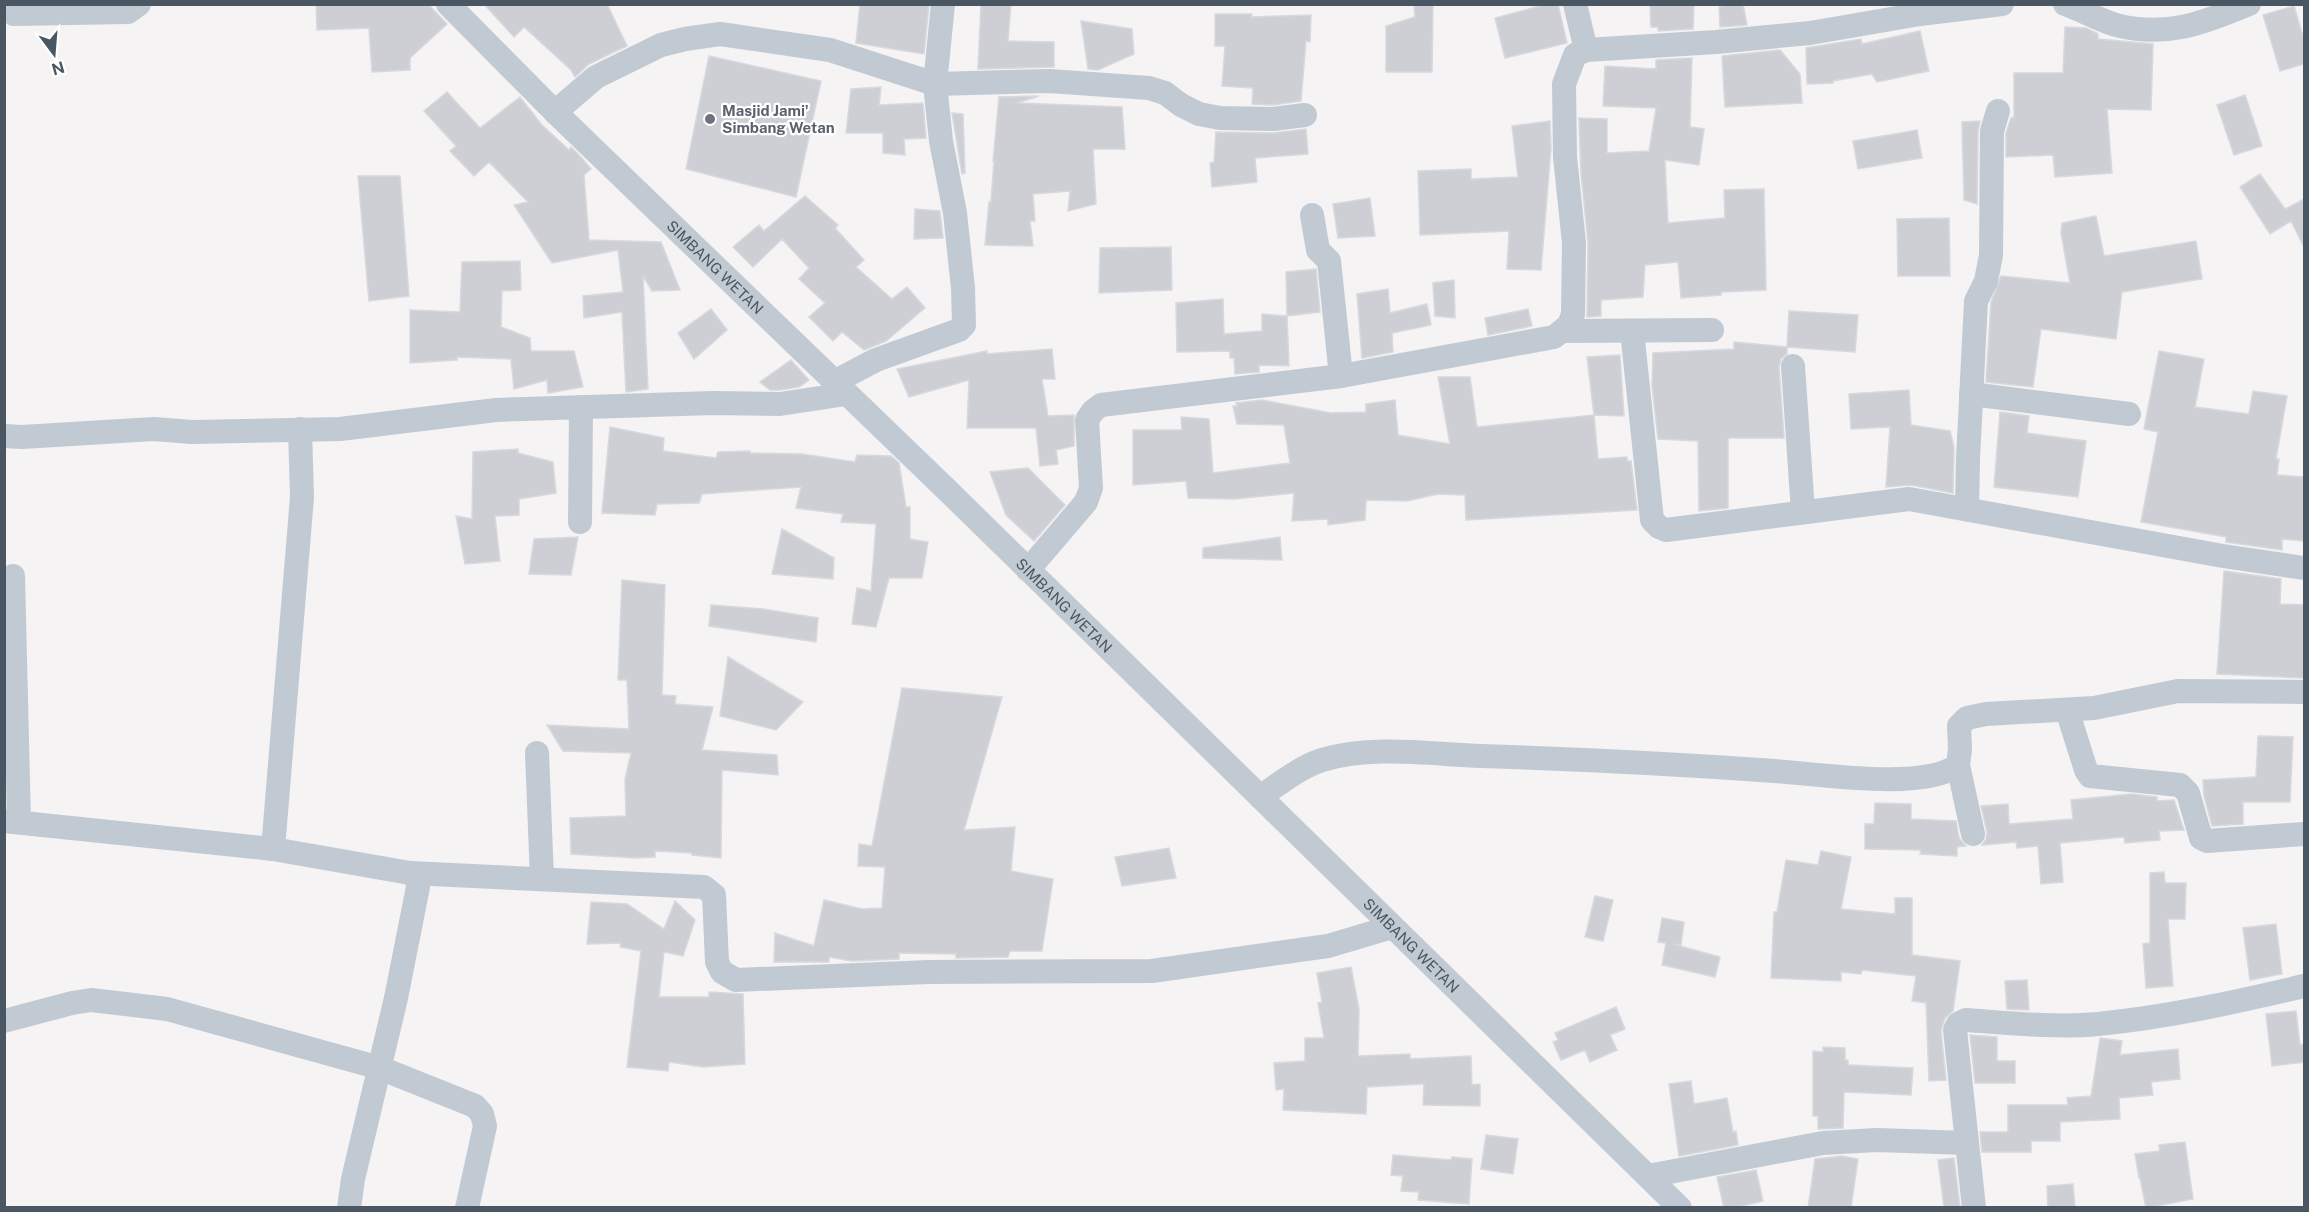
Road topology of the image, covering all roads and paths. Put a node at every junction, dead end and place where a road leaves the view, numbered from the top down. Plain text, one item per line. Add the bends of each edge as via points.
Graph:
1 (139, 4) edge
2 (448, 4) edge
3 (943, 4) edge
4 (1575, 4) edge
5 (2002, 4) edge
6 (2065, 4) edge
7 (2249, 4) edge
8 (14, 14) dead end
9 (1844, 16) edge
10 (1586, 50) junction
11 (935, 84) junction
12 (1998, 111) dead end
13 (555, 112) junction
14 (1305, 115) dead end
15 (1312, 215) dead end
16 (1712, 330) dead end
17 (1563, 331) junction
18 (1632, 331) junction
19 (1793, 366) dead end
20 (1341, 376) junction
21 (840, 388) junction
22 (1971, 394) junction
23 (581, 407) junction
24 (2129, 414) dead end
25 (300, 429) junction
26 (4, 435) edge
27 (1967, 509) junction
28 (1803, 512) junction
29 (580, 522) dead end
30 (2304, 568) edge
31 (1028, 570) junction
32 (13, 576) dead end
33 (2304, 692) edge
34 (2067, 710) junction
35 (537, 753) dead end
36 (1958, 765) junction
37 (1260, 797) junction
38 (12, 822) edge
39 (1973, 834) dead end
40 (2304, 834) edge
41 (273, 849) junction
42 (410, 873) junction
43 (542, 879) junction
44 (1392, 927) junction
45 (2304, 986) edge
46 (4, 1021) edge
47 (380, 1068) junction
48 (1968, 1143) junction
49 (1648, 1176) junction
50 (349, 1208) edge
51 (467, 1208) edge
52 (1680, 1208) edge
53 (1974, 1208) edge

1 - 8 street via 128,12
2 - 13 street, SIMBANG WETAN
3 - 11 street
4 - 10 street
5 - 9 street via 1920,14
6 - 7 street via 2114,25 2165,31 2205,23
9 - 10 street via 1716,42
10 - 17 street via 1575,55 1564,84 1574,314
11 - 13 street via 830,50 720,34 661,45 596,77
11 - 14 street via 1049,81 1149,88 1199,114 1220,118
11 - 21 street via 955,213 964,325 869,363
12 - 22 street via 1992,130 1991,255 1986,281 1976,301
13 - 21 street, SIMBANG WETAN
15 - 20 street via 1318,250 1329,261
16 - 18 street
17 - 18 street
17 - 20 street via 1554,337
18 - 28 street via 1652,520 1666,530
19 - 28 street
20 - 31 street via 1101,405 1087,420 1091,488 1086,502
21 - 23 street via 780,404
21 - 31 street, SIMBANG WETAN
22 - 24 street
22 - 27 street
23 - 25 street via 496,410 340,429
23 - 29 street
25 - 26 street
25 - 41 street via 302,497
27 - 28 street via 1909,499
27 - 30 street
31 - 37 street, SIMBANG WETAN
32 - 38 street
33 - 34 street via 2178,691
34 - 36 street via 1967,718 1959,726
34 - 40 street via 2090,776 2180,785 2188,793 2201,838 2207,841
35 - 43 street
36 - 37 street via 1934,777 1883,779 1645,762 1372,752 1322,760
36 - 39 street
37 - 44 street, SIMBANG WETAN
38 - 41 street
41 - 42 street
42 - 43 street
42 - 47 street via 416,877 418,888
43 - 44 street via 704,887 714,895 717,962 722,972 736,980 929,972 1152,971 1328,946
44 - 49 street, SIMBANG WETAN
45 - 48 street via 2216,1007 2096,1024 1966,1020 1955,1030
46 - 47 street via 72,1003 102,1001 167,1009
47 - 50 street
47 - 51 street via 475,1106 482,1114 485,1126
48 - 49 street via 1815,1143
48 - 53 street
49 - 52 street, SIMBANG WETAN

